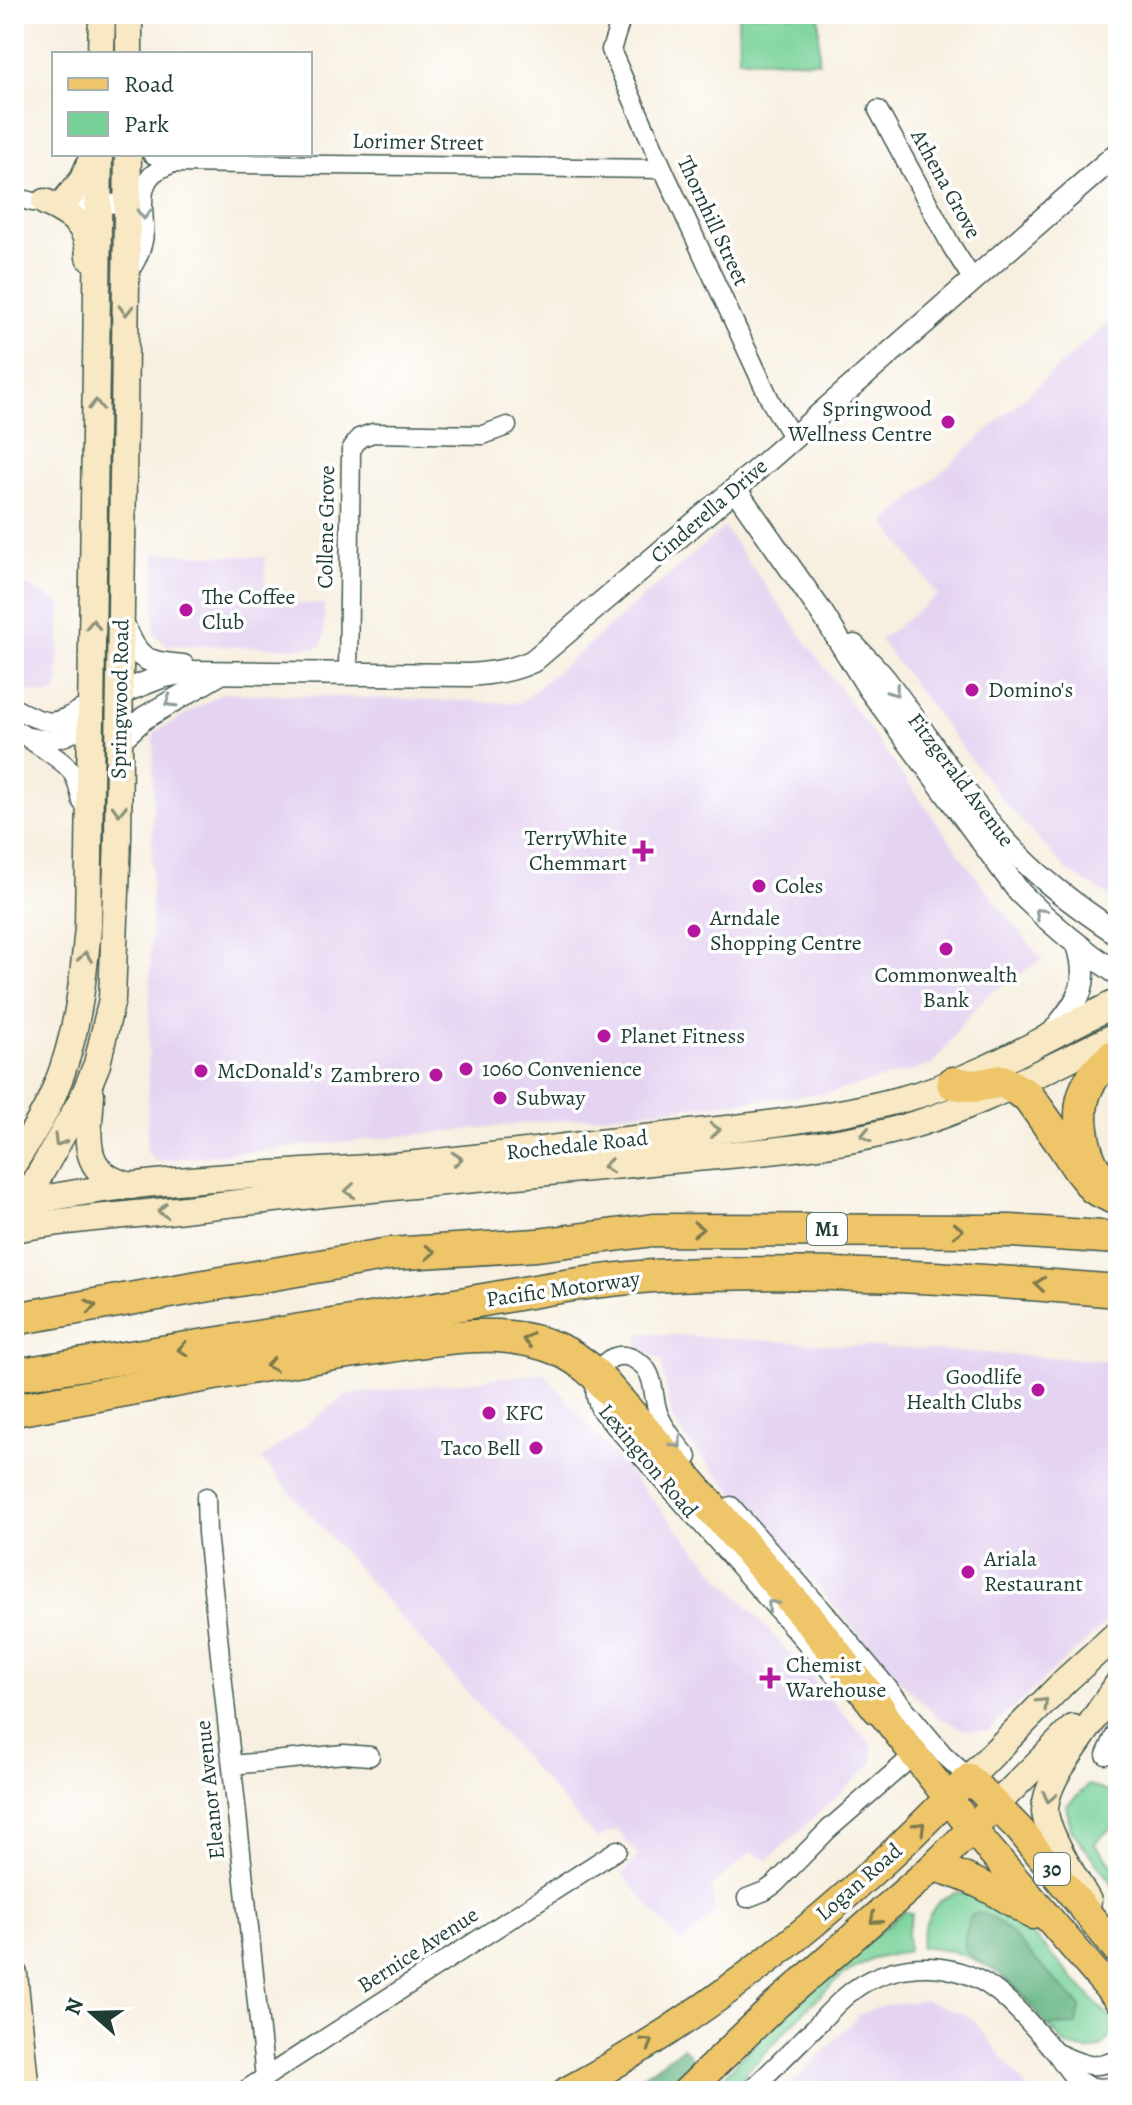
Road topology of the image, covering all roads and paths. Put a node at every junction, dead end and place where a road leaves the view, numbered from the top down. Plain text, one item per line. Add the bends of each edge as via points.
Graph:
1 (102, 14) edge
2 (129, 14) edge
3 (621, 19) dead end
4 (101, 52) edge
5 (129, 52) edge
6 (878, 110) dead end
7 (1118, 153) edge
8 (95, 156) edge
9 (96, 156) edge
10 (128, 156) edge
11 (157, 156) edge
12 (173, 163) junction
13 (663, 169) junction
14 (14, 197) edge
15 (54, 202) junction
16 (99, 203) junction
17 (127, 204) junction
18 (127, 276) junction
19 (973, 280) junction
20 (97, 291) junction
21 (507, 426) dead end
22 (793, 438) junction
23 (735, 489) junction
24 (822, 613) junction
25 (121, 620) junction
26 (223, 671) junction
27 (348, 673) junction
28 (120, 693) junction
29 (14, 708) edge
30 (92, 711) junction
31 (21, 733) edge
32 (120, 740) junction
33 (89, 836) junction
34 (1116, 932) edge
35 (1079, 948) junction
36 (1118, 974) edge
37 (1118, 1002) edge
38 (1051, 1035) junction
39 (1118, 1035) edge
40 (1104, 1051) edge
41 (91, 1078) junction
42 (953, 1083) junction
43 (1011, 1086) junction
44 (23, 1138) edge
45 (1063, 1145) junction
46 (14, 1163) edge
47 (132, 1186) junction
48 (1118, 1188) edge
49 (1118, 1200) edge
50 (17, 1210) edge
51 (14, 1229) edge
52 (1118, 1238) edge
53 (1118, 1291) edge
54 (14, 1319) edge
55 (14, 1375) edge
56 (596, 1375) junction
57 (14, 1410) edge
58 (206, 1497) dead end
59 (1118, 1633) edge
60 (1118, 1684) edge
61 (879, 1709) joint
62 (1118, 1729) edge
63 (914, 1755) junction
64 (1106, 1755) dead end
65 (370, 1756) dead end
66 (232, 1765) junction
67 (969, 1778) junction
68 (947, 1799) junction
69 (996, 1805) junction
70 (972, 1829) junction
71 (617, 1850) dead end
72 (933, 1867) junction
73 (747, 1898) dead end
74 (1059, 1933) junction
75 (1112, 1943) edge
76 (14, 1974) edge
77 (1117, 2001) edge
78 (1056, 2053) junction
79 (22, 2056) junction
80 (1115, 2058) edge
81 (265, 2078) junction
82 (1118, 2084) edge
83 (17, 2091) edge
84 (26, 2091) edge
85 (244, 2091) edge
86 (567, 2091) edge
87 (687, 2091) edge
88 (750, 2091) edge

1 - 4 main road
2 - 5 main road
3 - 13 street, Thornhill Street via 611,50
6 - 19 street, Athena Grove
7 - 19 street, Cinderella Drive
8 - 15 main road via 82,181
9 - 16 main road, Springwood Road
10 - 17 main road, Springwood Road
11 - 12 street, Lorimer Street
12 - 13 street, Lorimer Street
12 -> 18 street via 147,180 140,256
13 - 22 street, Thornhill Street via 771,402
14 - 15 street
15 - 16 street
15 - 20 main road via 85,232
16 - 17 street
16 - 20 main road, Springwood Road
17 - 18 main road, Springwood Road
18 -> 25 main road, Springwood Road
19 - 22 street, Cinderella Drive
30 -> 20 main road, Springwood Road
21 - 27 street, Collene Grove via 483,435 373,433 359,438 351,450
22 - 23 street, Cinderella Drive
23 - 24 street, Fitzgerald Avenue
23 - 27 street, Cinderella Drive via 533,661 469,675
24 -> 34 street, Fitzgerald Avenue via 886,680 1003,839 1036,873
35 -> 24 street, Fitzgerald Avenue via 1005,874 868,687
25 - 26 street via 143,658
25 - 28 main road, Springwood Road
26 - 27 street, Cinderella Drive
26 - 28 street via 171,674
26 -> 32 street via 144,718
28 - 30 main road
28 - 32 main road, Springwood Road
29 - 30 street via 48,722
30 - 31 street via 73,733 58,739
30 - 33 main road, Springwood Road
31 - 33 street via 73,772
32 -> 41 main road, Springwood Road via 112,999
44 -> 33 main road, Springwood Road via 53,1094 73,1034 88,927
35 - 36 street, Fitzgerald Avenue
35 - 38 street via 1082,992
37 - 38 main road, Rochedale Road
38 - 42 main road, Rochedale Road
39 - 40 main road, Rochedale Road
40 - 43 main road, Rochedale Road
40 - 45 highway via 1072,1083
40 - 48 highway via 1081,1106 1083,1137 1101,1179
41 - 47 main road via 90,1153 111,1179
41 -> 50 main road, Springwood Road
42 - 43 highway via 1002,1081
47 -> 42 main road, Rochedale Road via 384,1167 808,1120
43 - 45 highway via 1028,1096
43 -> 51 main road, Rochedale Road via 986,1100 899,1129 815,1144
44 - 46 main road, Springwood Road
45 - 49 highway via 1094,1188
47 - 50 main road, Rochedale Road via 50,1197
54 -> 52 highway, M1 via 389,1254 537,1245 654,1230 1011,1231
53 -> 55 highway, Pacific Motorway / M1 via 882,1276 651,1276
56 -> 57 highway via 574,1356 542,1342 480,1336 321,1356
61 -> 56 highway via 812,1623
56 -> 67 street, Lexington Road via 608,1360 620,1357 646,1368 660,1418 675,1442
58 - 66 street, Eleanor Avenue
67 -> 59 main road, Logan Road
60 - 69 main road, Logan Road
60 -> 75 main road via 1059,1770 1045,1808 1051,1831
61 - 63 main road
62 - 64 street
63 - 68 main road
63 - 73 street via 775,1884
65 - 66 street
66 - 81 street, Eleanor Avenue
67 - 68 main road, Logan Road
67 - 69 main road
68 - 70 main road, 30
86 -> 68 main road, Logan Road via 694,2014 787,1944
69 - 70 main road, Logan Road
69 - 75 main road, 30
70 - 72 main road, Logan Road
70 - 74 main road, 30
71 - 81 street, Bernice Avenue
72 - 74 main road via 995,1891
72 -> 87 main road, Logan Road
74 - 77 main road, 30
76 - 79 main road
78 - 80 street via 1097,2066
78 - 82 street via 1085,2084
78 - 88 street via 984,1983 948,1969 909,1967 850,1993
79 - 83 main road
79 - 84 main road
81 - 85 street, Bernice Avenue

